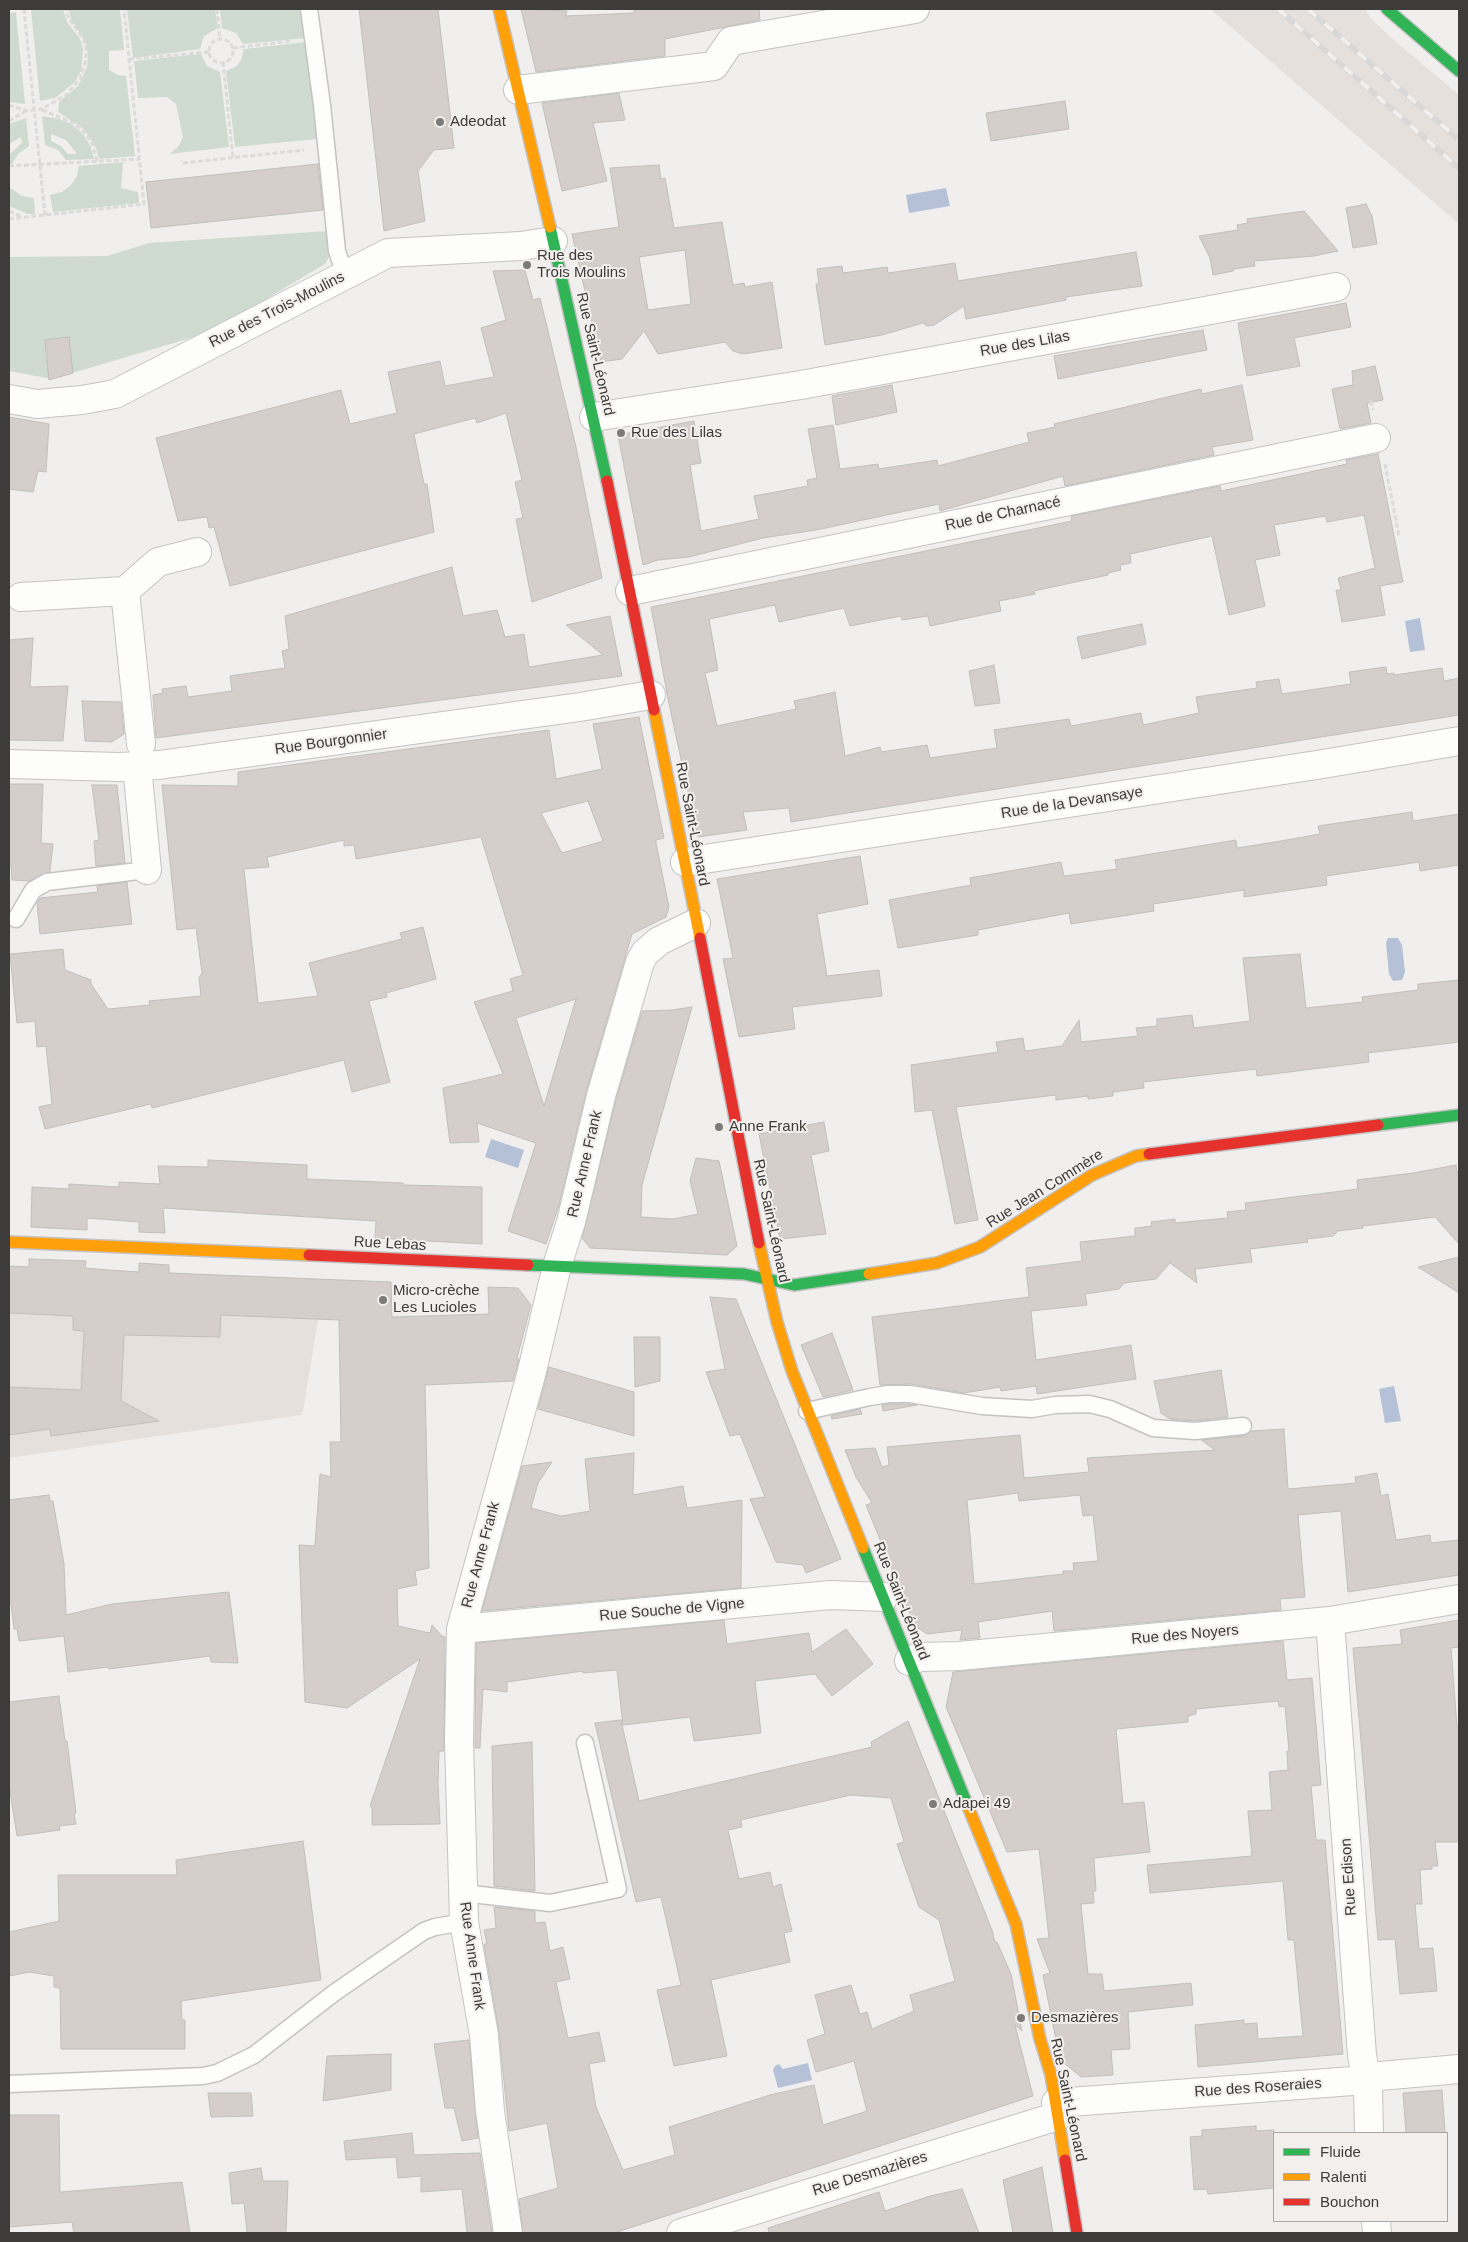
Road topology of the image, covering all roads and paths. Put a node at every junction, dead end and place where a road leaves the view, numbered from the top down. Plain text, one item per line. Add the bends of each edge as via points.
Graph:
1 (24, 9) edge
2 (66, 9) edge
3 (124, 9) edge
4 (217, 9) edge
5 (309, 9) edge
6 (499, 9) edge
7 (915, 9) edge
8 (1386, 9) edge
9 (314, 38) junction
10 (220, 39) junction
11 (233, 48) junction
12 (209, 52) junction
13 (129, 59) junction
14 (223, 62) junction
15 (1459, 71) edge
16 (518, 90) junction
17 (9, 105) edge
18 (42, 109) junction
19 (35, 110) junction
20 (26, 111) junction
21 (9, 121) edge
22 (327, 148) junction
23 (233, 158) junction
24 (140, 159) junction
25 (97, 162) junction
26 (183, 163) dead end
27 (40, 165) junction
28 (9, 166) edge
29 (9, 210) edge
30 (45, 215) junction
31 (24, 218) junction
32 (9, 219) edge
33 (553, 241) junction
34 (345, 275) junction
35 (1336, 287) dead end
36 (9, 399) edge
37 (1371, 401) dead end
38 (594, 417) junction
39 (1376, 438) junction
40 (1399, 536) dead end
41 (197, 552) dead end
42 (125, 591) junction
43 (630, 591) junction
44 (21, 596) dead end
45 (651, 695) junction
46 (1459, 741) edge
47 (139, 755) junction
48 (9, 764) edge
49 (685, 862) junction
50 (147, 870) joint
51 (16, 919) dead end
52 (696, 923) junction
53 (1459, 1115) edge
54 (9, 1242) edge
55 (557, 1266) junction
56 (769, 1281) junction
57 (807, 1411) junction
58 (1243, 1426) dead end
59 (884, 1597) junction
60 (1459, 1599) edge
61 (1330, 1621) junction
62 (461, 1629) junction
63 (909, 1660) junction
64 (586, 1743) dead end
65 (463, 1892) junction
66 (464, 1922) junction
67 (1459, 2069) edge
68 (1365, 2079) junction
69 (9, 2084) edge
70 (1057, 2109) junction
71 (1369, 2132) edge
72 (508, 2233) edge
73 (681, 2233) edge
74 (1077, 2233) edge

1 - 19 path
2 - 18 path via 86,48 84,69 70,91
3 - 13 path
4 - 10 path
5 - 9 lane
6 - 16 street, Rue Saint-Léonard
7 - 16 street via 731,41 714,66
8 - 15 street
9 - 11 path
9 - 22 lane
10 - 11 path via 230,42
10 - 12 path via 212,43
11 - 14 path via 231,57
12 - 13 path
12 - 14 path via 213,59
13 - 24 path
14 - 23 path
16 - 33 street, Rue Saint-Léonard
17 - 20 path
18 - 19 path
18 - 25 path via 83,131 92,143
19 - 20 path
19 - 27 path
20 - 21 path
22 - 23 path
22 - 34 lane via 337,251
23 - 26 path
24 - 25 path
24 - 30 path via 144,204
25 - 27 path
27 - 28 path
27 - 30 path
29 - 31 path
30 - 31 path
31 - 32 path
33 - 34 street, Rue des Trois-Moulins via 521,246 388,252
33 - 38 street, Rue Saint-Léonard
34 - 36 street, Rue des Trois-Moulins via 115,394 37,404
35 - 38 street, Rue des Lilas via 801,385
37 - 39 path
38 - 43 street, Rue Saint-Léonard
39 - 40 path via 1384,461
39 - 43 street, Rue de Charnacé
41 - 42 street via 158,562
42 - 44 street
42 - 47 street
43 - 45 street, Rue Saint-Léonard
45 - 47 street, Rue Bourgonnier via 551,712 159,765
45 - 49 street, Rue Saint-Léonard
46 - 49 street, Rue de la Devansaye
47 - 48 street, Rue Bourgonnier
47 - 50 street
49 - 52 street, Rue Saint-Léonard
50 - 51 lane via 47,882 33,890
52 - 55 street, Rue Anne Frank via 659,941 640,962 601,1096 570,1228
52 - 56 street, Rue Saint-Léonard
53 - 56 street, Rue Jean Commère via 1136,1156 1092,1175 961,1256 937,1263 794,1284
54 - 55 street, Rue Lebas
55 - 56 street, Rue Lebas via 744,1274
55 - 62 street, Rue Anne Frank
56 - 57 street, Rue Saint-Léonard via 777,1322
57 - 58 lane via 888,1394 910,1394 982,1406 1032,1409 1089,1404 1110,1409 1153,1428 1195,1430
57 - 59 street, Rue Saint-Léonard
59 - 62 street, Rue Souche de Vigne via 831,1595
59 - 63 street, Rue Saint-Léonard
60 - 61 street, Rue des Noyers
61 - 63 street, Rue des Noyers
61 - 68 street, Rue Edison
62 - 65 street, Rue Anne Frank via 459,1741
63 - 70 street, Rue Saint-Léonard via 1016,1924
64 - 65 lane via 618,1889 550,1903
65 - 66 street, Rue Anne Frank
66 - 69 lane via 424,1931 254,2054 217,2073
66 - 72 street, Rue Anne Frank via 484,2035 490,2111
67 - 68 street, Rue des Roseraies
68 - 70 street, Rue des Roseraies
68 - 71 street, Rue Edison
70 - 73 street, Rue Desmazières
70 - 74 street, Rue Saint-Léonard

